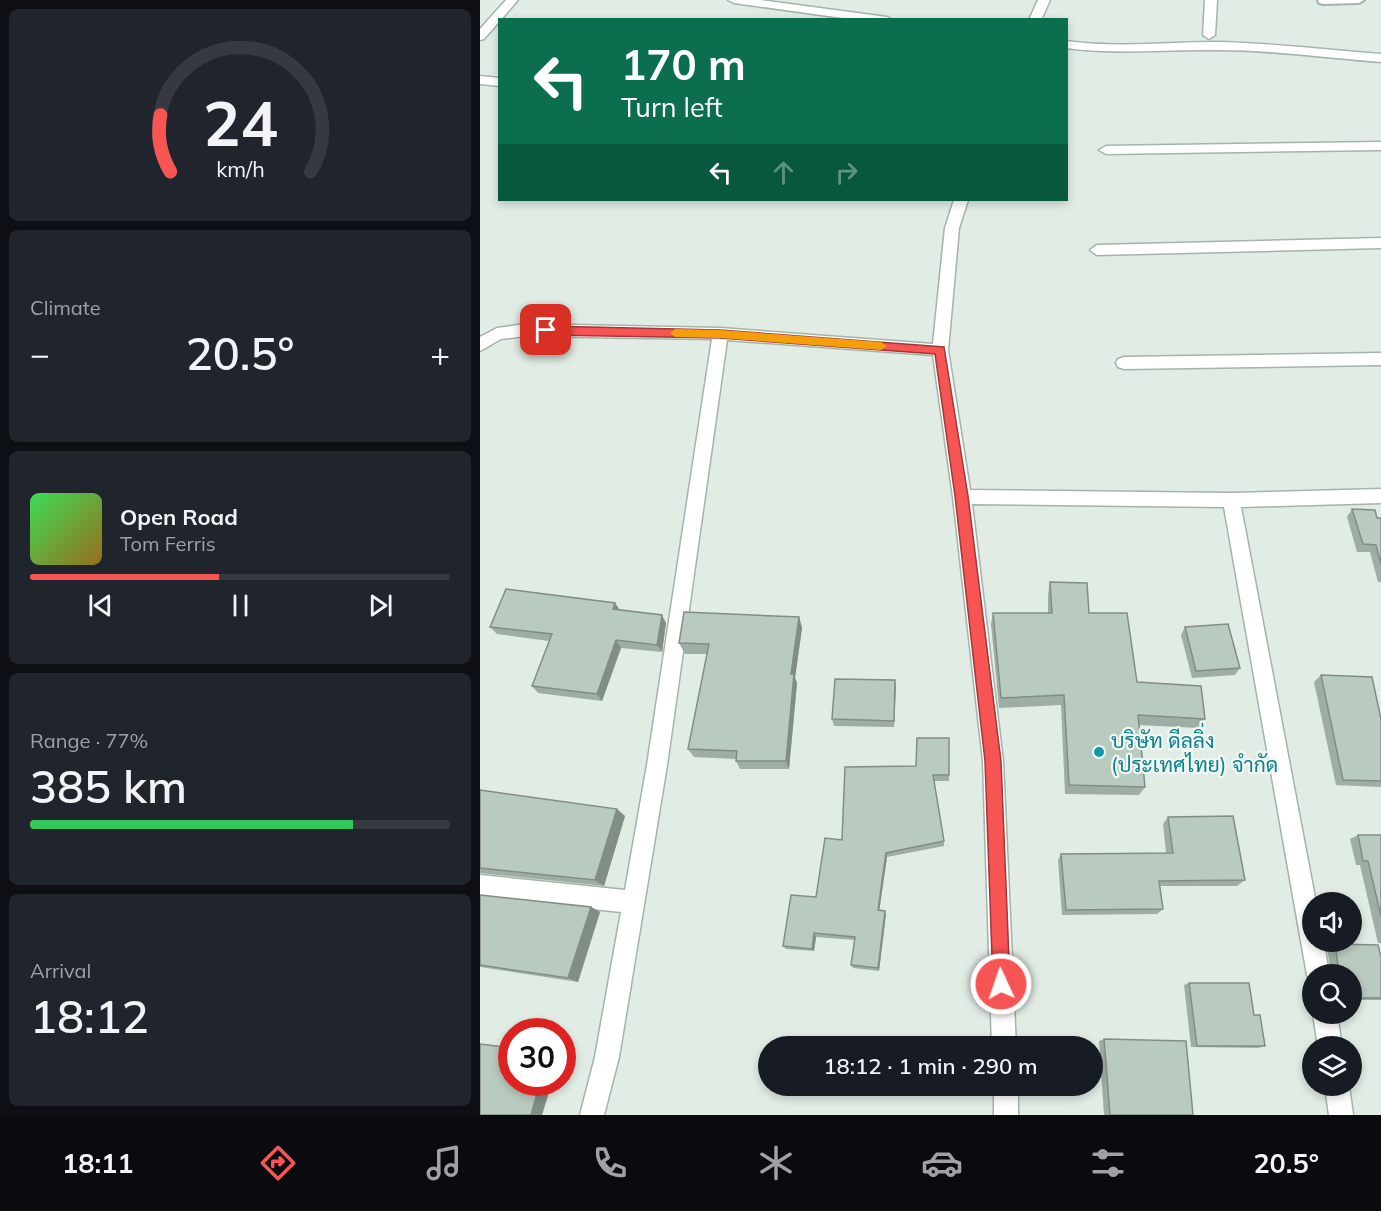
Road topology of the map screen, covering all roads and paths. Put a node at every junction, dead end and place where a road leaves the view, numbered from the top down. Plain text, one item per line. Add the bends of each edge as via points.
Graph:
1 (512, 0) edge
2 (734, 0) edge
3 (1044, 0) edge
4 (1211, 0) edge
5 (1359, 0) edge
6 (1323, 1) edge
7 (872, 18) edge
8 (1036, 18) edge
9 (1209, 35) dead end
10 (480, 36) edge
11 (1068, 44) edge
12 (1381, 58) edge
13 (480, 80) edge
14 (498, 82) edge
15 (1381, 146) edge
16 (1106, 150) dead end
17 (961, 201) edge
18 (1381, 243) edge
19 (1098, 250) dead end
20 (720, 334) junction
21 (480, 345) edge
22 (940, 350) junction
23 (1381, 359) edge
24 (1124, 363) dead end
25 (962, 496) junction
26 (1381, 496) edge
27 (1231, 500) junction
28 (480, 886) edge
29 (1304, 892) edge
30 (634, 902) junction
31 (1004, 1036) edge
32 (1006, 1096) edge
33 (1338, 1096) edge
34 (592, 1115) edge
35 (1006, 1115) edge
36 (1341, 1115) edge

1 - 10 street
2 - 7 street
3 - 8 street
4 - 9 street
5 - 6 lane
11 - 12 street via 1145,49 1217,46
13 - 14 street
15 - 16 street
17 - 22 street via 952,228
18 - 19 street
20 - 21 street via 525,330 497,334
20 - 22 street
20 - 30 street
22 - 25 street
23 - 24 street
25 - 27 street
25 - 31 street via 993,761
26 - 27 street
27 - 29 street
28 - 30 street
30 - 34 street via 608,1057
32 - 35 street
33 - 36 street

